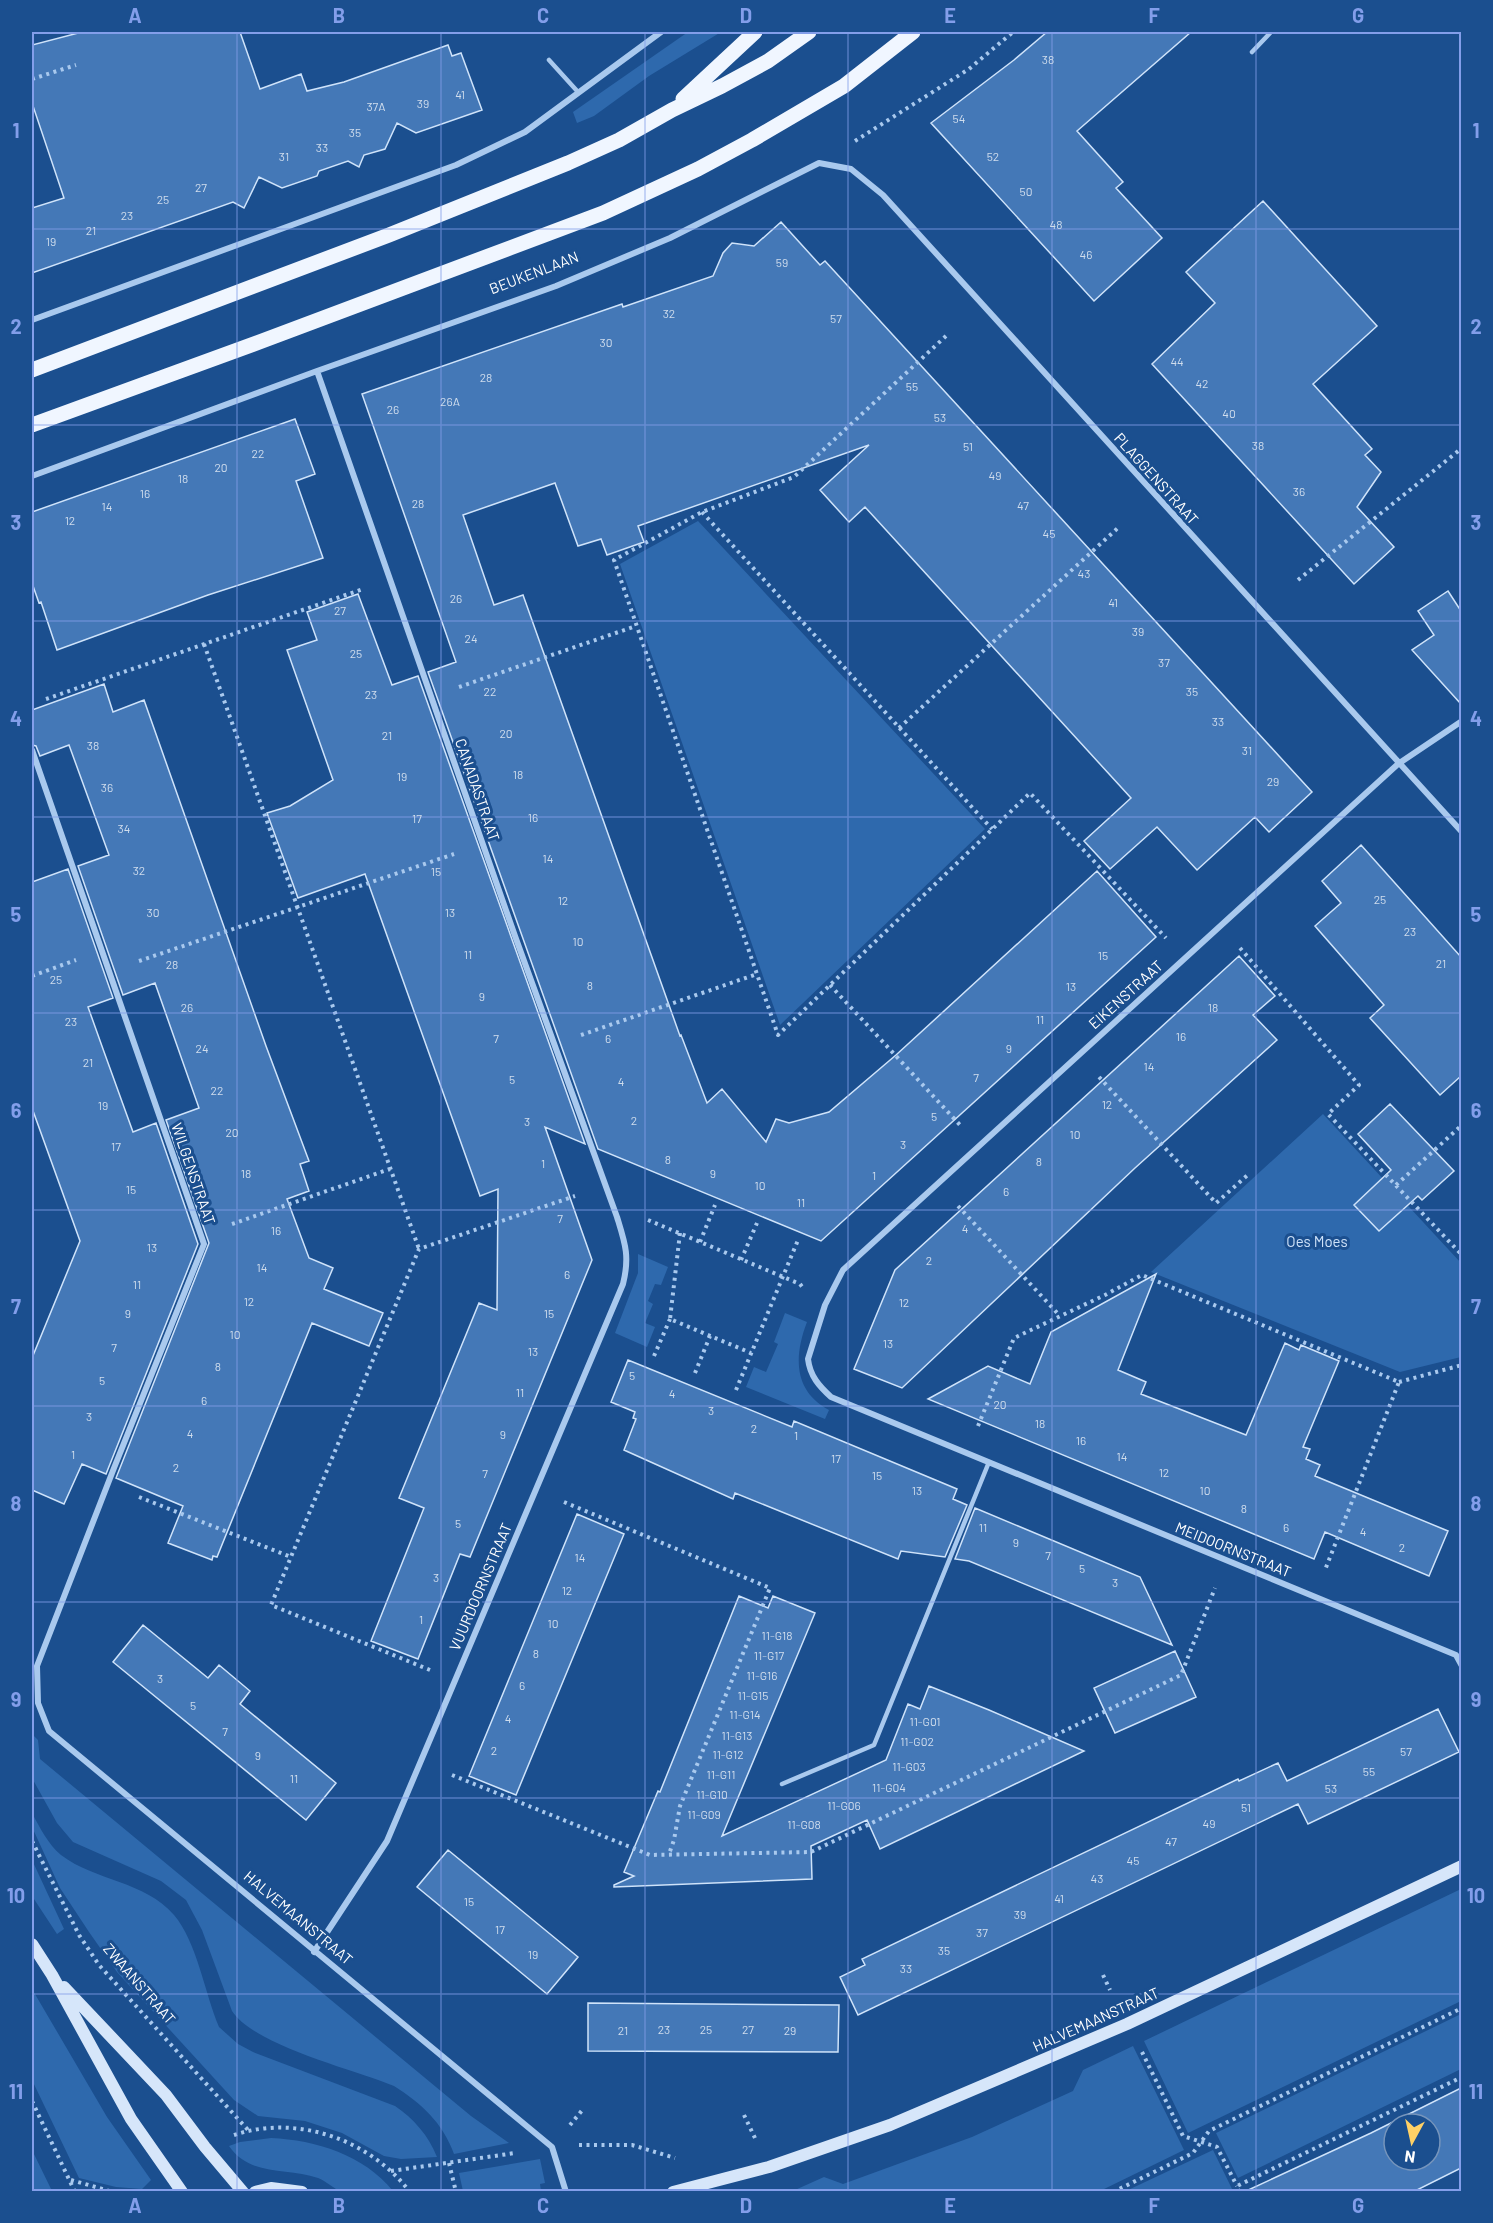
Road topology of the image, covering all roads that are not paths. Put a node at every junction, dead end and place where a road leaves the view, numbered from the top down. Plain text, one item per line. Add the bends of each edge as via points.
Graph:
1 (661, 32) edge
2 (755, 32) edge
3 (808, 32) edge
4 (913, 32) edge
5 (1270, 32) edge
6 (1252, 51) dead end
7 (549, 60) dead end
8 (578, 92) junction
9 (672, 110) junction
10 (819, 163) joint
11 (32, 320) edge
12 (32, 370) edge
13 (317, 370) junction
14 (32, 425) edge
15 (32, 476) edge
16 (1461, 721) edge
17 (32, 750) edge
18 (1398, 764) junction
19 (1461, 831) edge
20 (616, 1217) joint
21 (825, 1305) joint
22 (989, 1462) junction
23 (1461, 1666) edge
24 (38, 1703) joint
25 (782, 1784) dead end
26 (1461, 1866) edge
27 (32, 1944) edge
28 (314, 1952) junction
29 (52, 1976) junction
30 (182, 2192) edge
31 (243, 2192) edge
32 (255, 2192) edge
33 (302, 2192) edge
34 (566, 2192) edge
35 (673, 2192) edge

1 - 8 street
2 - 9 main road
3 - 9 main road via 768,61
4 - 14 main road, BEUKENLAAN via 844,86 752,140 603,213
5 - 6 lane
7 - 8 lane
8 - 11 street via 525,132 456,165
9 - 12 main road via 619,140 558,167
10 - 13 street, BEUKENLAAN via 670,238 556,286
10 - 18 street, PLAGGENSTRAAT via 851,169 883,195
13 - 15 street, BEUKENLAAN
13 - 20 street, CANADASTRAAT
16 - 18 street, EIKENSTRAAT
17 - 24 street, WILGENSTRAAT via 204,1244 37,1666
18 - 19 street, PLAGGENSTRAAT
18 - 21 street, EIKENSTRAAT via 843,1270
20 - 28 street, VUURDOORNSTRAAT via 627,1249 623,1284 387,1841
21 - 22 street, MEIDOORNSTRAAT via 808,1359 812,1375 822,1389 837,1400
22 - 23 street, MEIDOORNSTRAAT via 1456,1655
22 - 25 lane via 874,1745
24 - 28 street, HALVEMAANSTRAAT via 49,1731
26 - 35 street, HALVEMAANSTRAAT via 1127,2024 890,2125 769,2167
27 - 29 street
28 - 34 street, HALVEMAANSTRAAT via 552,2147
29 - 30 street via 131,2120
29 - 31 street via 166,2095
32 - 33 street via 271,2188

